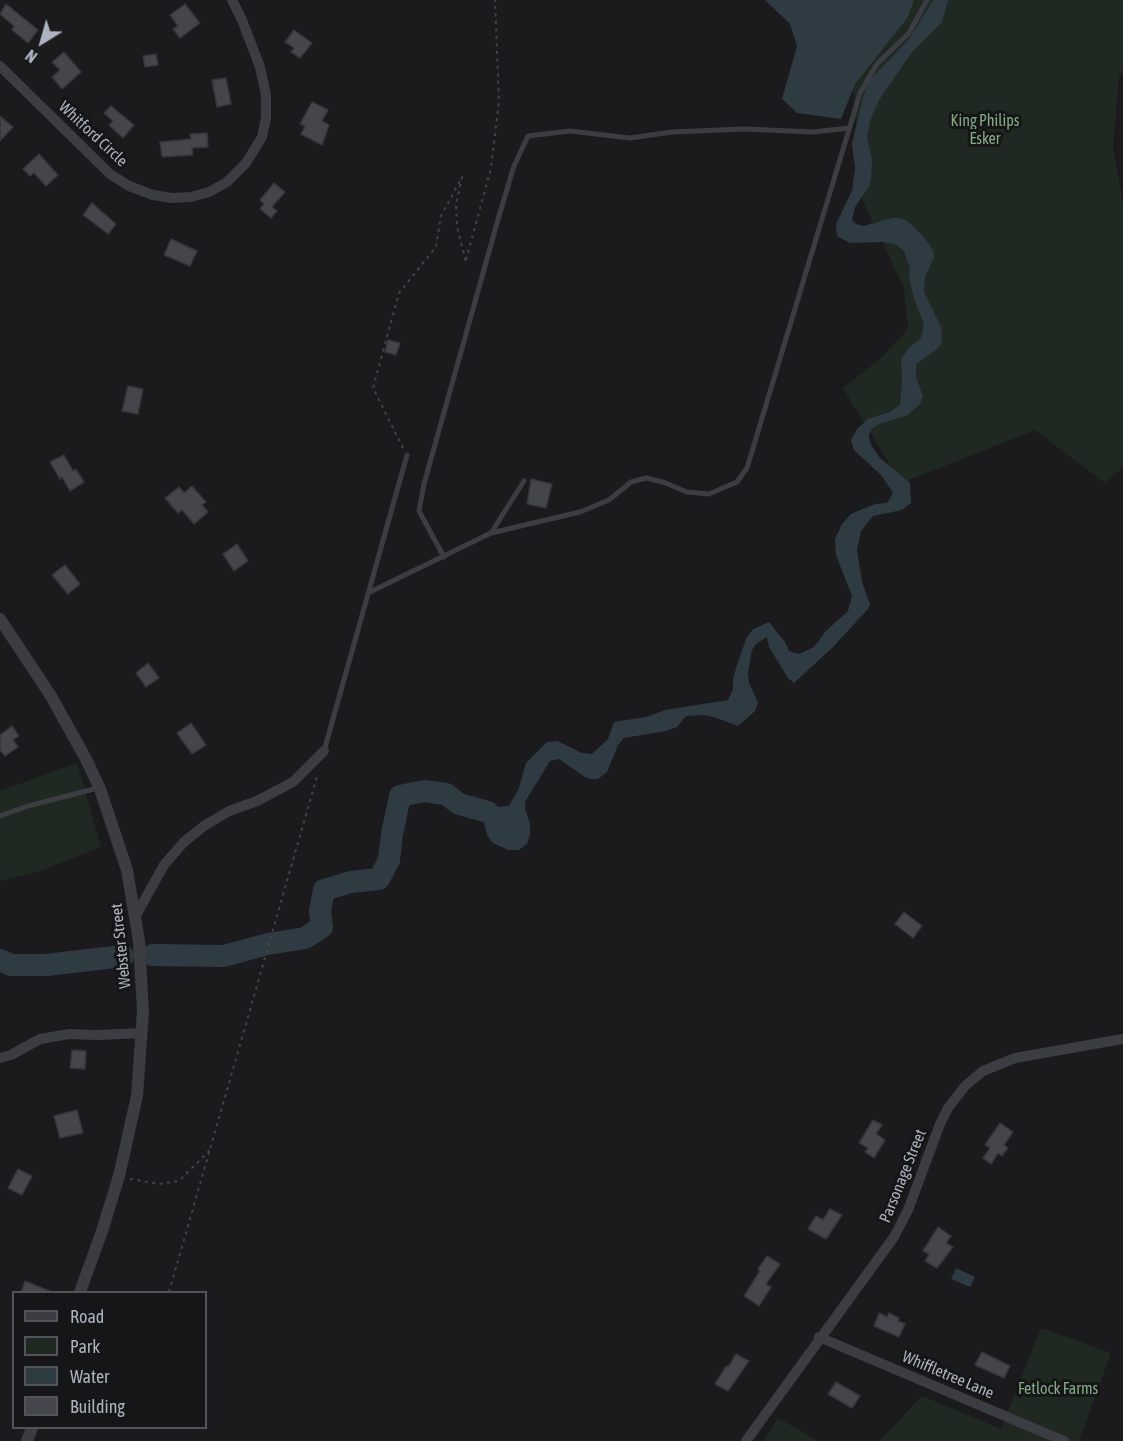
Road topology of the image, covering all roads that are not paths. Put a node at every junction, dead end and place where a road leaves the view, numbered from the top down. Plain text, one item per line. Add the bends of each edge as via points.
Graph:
1 (232, 0) edge
2 (927, 0) edge
3 (0, 66) edge
4 (849, 128) junction
5 (406, 455) road end
6 (524, 481) dead end
7 (491, 533) junction
8 (444, 556) junction
9 (368, 593) junction
10 (0, 619) edge
11 (324, 751) joint
12 (99, 787) junction
13 (0, 816) edge
14 (135, 917) junction
15 (142, 1033) junction
16 (1123, 1039) edge
17 (0, 1058) edge
18 (81, 1291) edge
19 (819, 1337) junction
20 (746, 1441) edge
21 (1064, 1441) edge

1 - 3 street, Whitford Circle via 260,67 266,118 262,137 246,164 210,192 172,198 129,186 110,174
2 - 4 lane via 909,33 867,80
4 - 7 lane via 747,468 737,482 710,494 687,492 646,478 631,482 609,500 580,512
4 - 8 lane via 813,132 744,129 630,138 570,131 528,136 505,196 424,484 419,511
5 - 9 lane
6 - 7 lane
7 - 8 lane
8 - 9 lane
9 - 11 lane
10 - 12 street, Webster Street via 51,696
11 - 14 street via 293,783 230,811 184,842 164,865
12 - 13 lane
12 - 14 street, Webster Street via 127,870
14 - 15 street, Webster Street via 142,971
15 - 17 street via 69,1034 40,1039
15 - 18 street, Webster Street via 137,1096 119,1176
16 - 19 street, Parsonage Street via 1015,1058 994,1064 974,1077 957,1095 940,1124 894,1237
19 - 20 street, Parsonage Street
19 - 21 street, Whiffletree Lane

